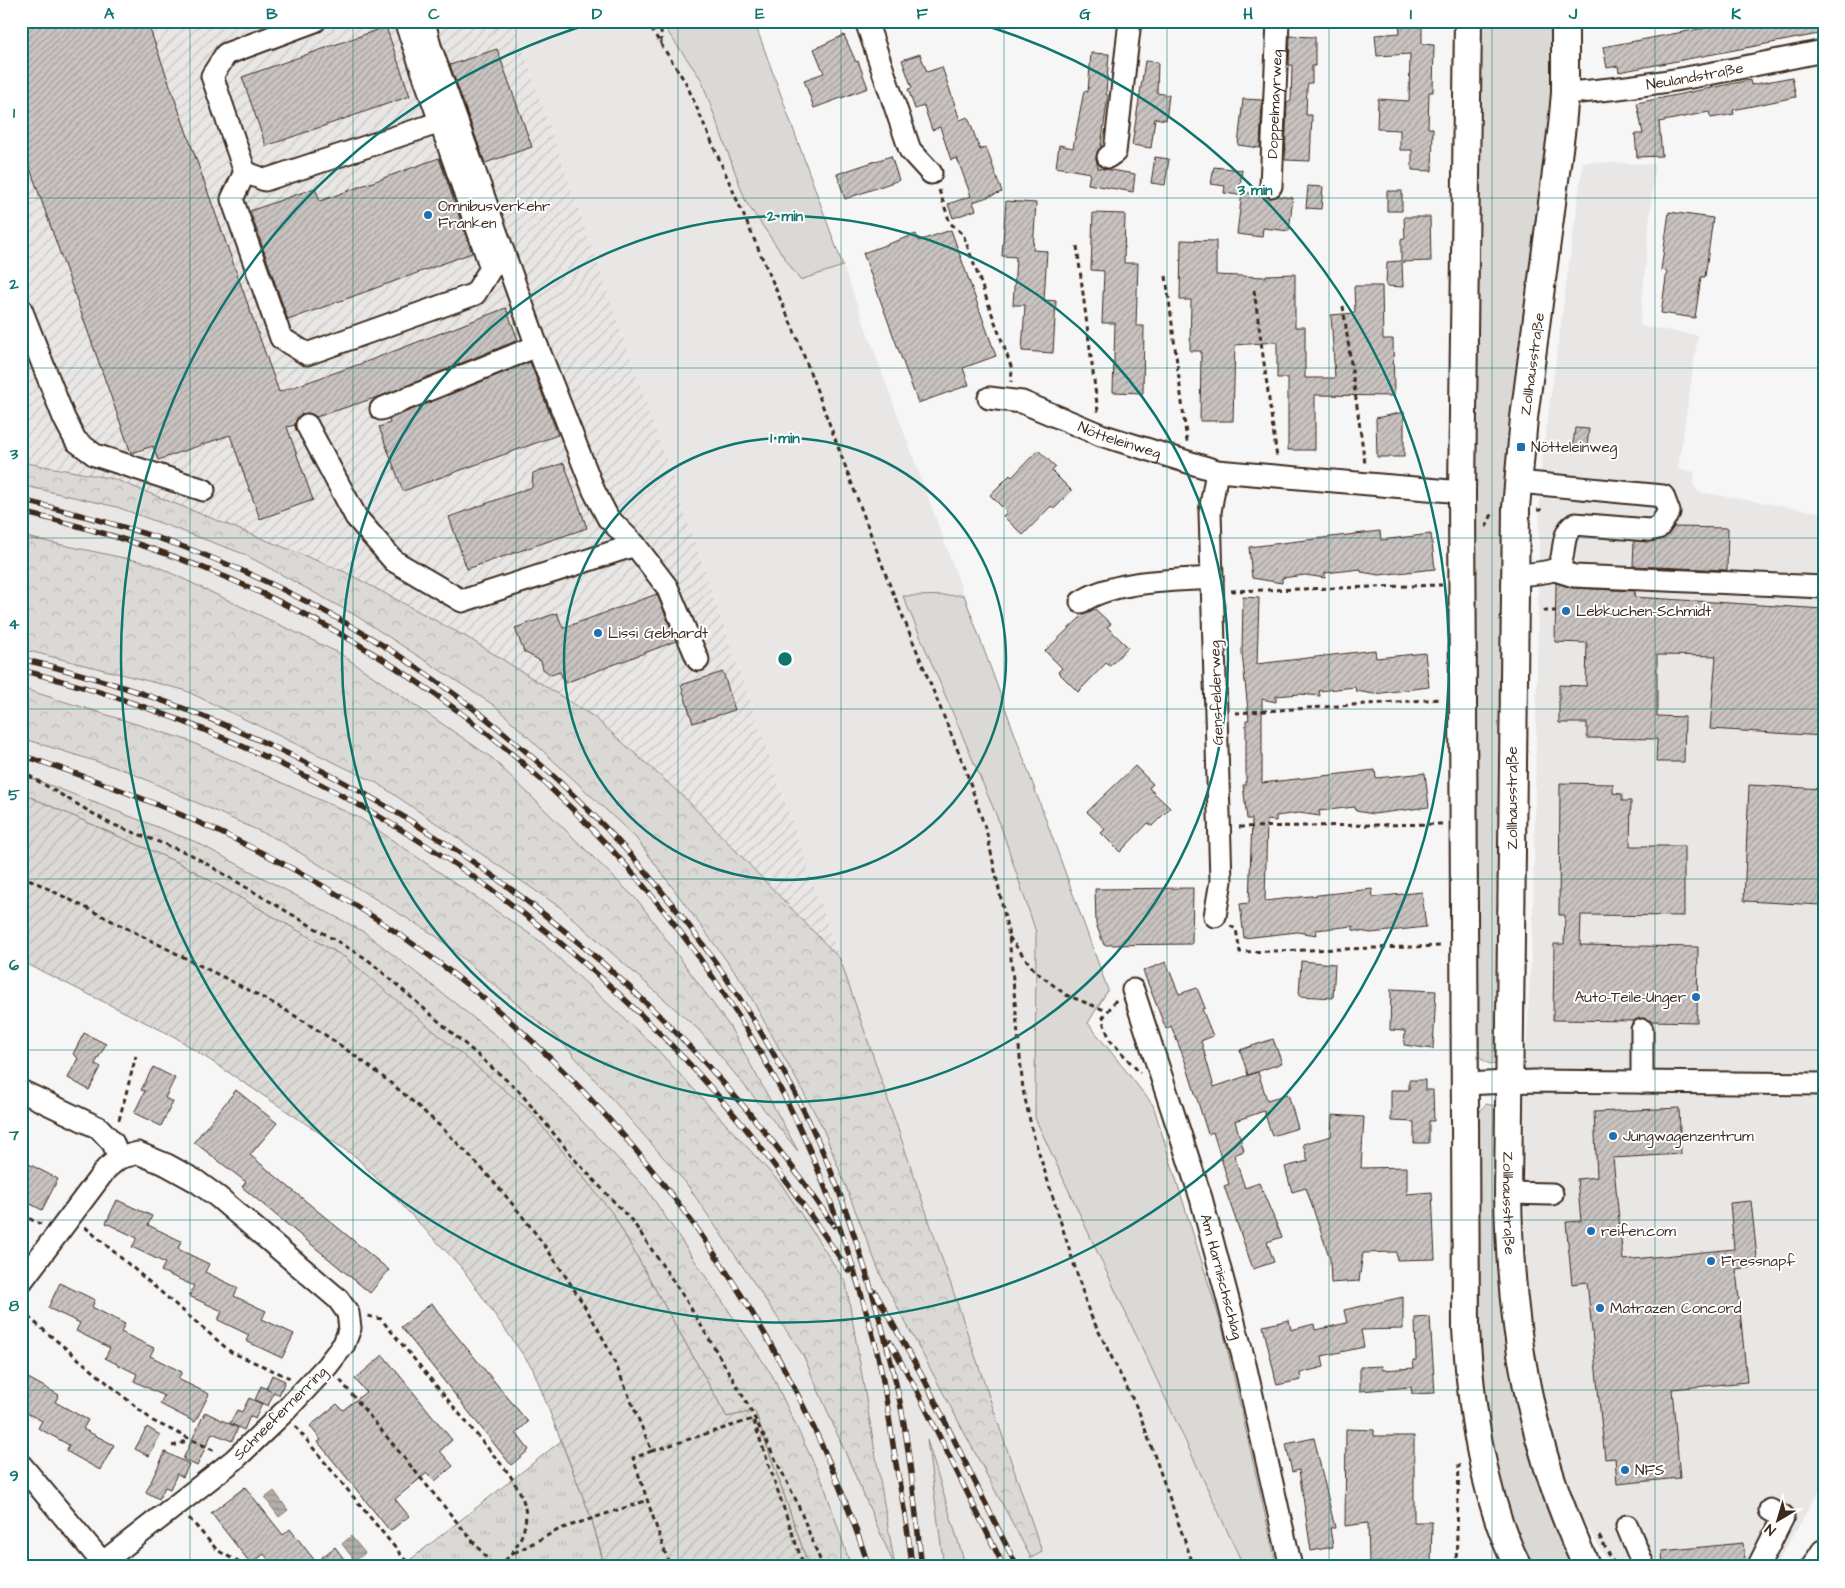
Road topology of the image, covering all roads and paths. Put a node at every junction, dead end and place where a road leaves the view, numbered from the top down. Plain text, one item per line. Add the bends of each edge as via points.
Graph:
1 (315, 21) edge
2 (405, 21) edge
3 (424, 21) edge
4 (646, 21) edge
5 (661, 21) edge
6 (866, 21) edge
7 (1130, 21) edge
8 (1278, 21) edge
9 (1468, 21) edge
10 (1566, 21) edge
11 (660, 44) junction
12 (1824, 51) edge
13 (1565, 93) junction
14 (448, 120) junction
15 (1108, 157) dead end
16 (244, 172) junction
17 (932, 173) joint
18 (1271, 186) dead end
19 (1077, 246) dead end
20 (1166, 276) dead end
21 (1254, 290) dead end
22 (1343, 306) dead end
23 (21, 309) edge
24 (537, 346) junction
25 (988, 398) dead end
26 (1010, 400) junction
27 (381, 409) dead end
28 (307, 424) dead end
29 (1101, 435) junction
30 (1190, 462) junction
31 (1217, 471) junction
32 (1279, 476) junction
33 (1518, 482) junction
34 (1368, 483) junction
35 (204, 490) dead end
36 (1462, 492) junction
37 (634, 545) junction
38 (1555, 570) junction
39 (1514, 576) junction
40 (1462, 584) junction
41 (1213, 585) junction
42 (1824, 587) edge
43 (1081, 602) dead end
44 (1543, 611) dead end
45 (1556, 611) dead end
46 (698, 660) dead end
47 (1442, 699) dead end
48 (1216, 714) junction
49 (21, 771) edge
50 (1463, 824) junction
51 (1220, 828) junction
52 (21, 875) edge
53 (1215, 916) joint
54 (1009, 936) junction
55 (1464, 945) junction
56 (1133, 990) joint
57 (1107, 1011) junction
58 (1642, 1030) dead end
59 (136, 1056) dead end
60 (1821, 1080) edge
61 (1509, 1082) junction
62 (1642, 1082) junction
63 (1464, 1084) junction
64 (1165, 1089) junction
65 (21, 1091) edge
66 (116, 1150) junction
67 (1508, 1193) junction
68 (1552, 1194) dead end
69 (71, 1215) junction
70 (21, 1282) edge
71 (21, 1311) edge
72 (348, 1312) junction
73 (328, 1366) junction
74 (309, 1387) junction
75 (284, 1412) junction
76 (186, 1437) junction
77 (172, 1446) dead end
78 (652, 1451) junction
79 (1460, 1455) dead end
80 (234, 1460) junction
81 (21, 1465) edge
82 (648, 1500) junction
83 (178, 1505) junction
84 (1770, 1510) dead end
85 (1627, 1526) dead end
86 (1595, 1529) dead end
87 (514, 1553) junction
88 (1824, 1553) edge
89 (100, 1564) edge
90 (247, 1567) edge
91 (411, 1567) edge
92 (494, 1567) edge
93 (499, 1567) edge
94 (670, 1567) edge
95 (804, 1567) edge
96 (823, 1567) edge
97 (1194, 1567) edge
98 (1291, 1567) edge
99 (1456, 1567) edge
100 (1518, 1567) edge
101 (1587, 1567) edge
102 (1616, 1567) edge
103 (1644, 1567) edge
104 (1758, 1567) edge
105 (1816, 1567) edge

1 - 16 street via 226,54 212,76
2 - 14 street
3 - 14 street
4 - 11 path
5 - 11 path
6 - 17 street via 910,150
7 - 15 street via 1115,152
8 - 18 street, Doppelmayrweg
9 - 36 main road
10 - 13 main road, Zollhausstraße
11 - 54 path via 686,83 798,340 889,583 965,768 987,834
12 - 13 street, Neulandstraße via 1652,84
13 - 33 main road, Zollhausstraße
14 - 16 street via 265,180
14 - 16 street via 491,268 475,294 307,354 281,338 232,199
14 - 24 street
17 - 26 path via 950,223 963,234 1012,369
19 - 29 path
20 - 30 path
21 - 32 path
22 - 34 path
23 - 35 street via 76,441 94,455
24 - 27 street
24 - 37 street via 594,492 608,518
25 - 26 street, Nötteleinweg
26 - 29 street, Nötteleinweg
28 - 37 street via 356,518 394,562 462,601
29 - 30 street, Nötteleinweg
30 - 31 street, Nötteleinweg
31 - 32 street, Nötteleinweg
31 - 41 street, Gensfelderweg via 1210,512
32 - 34 street, Nötteleinweg
33 - 38 street via 1663,496 1669,512 1658,528 1575,524 1569,528 1565,534 1561,564
33 - 39 main road, Zollhausstraße
34 - 36 street, Nötteleinweg
36 - 40 main road
37 - 46 street via 667,587
38 - 39 street
38 - 42 street via 1574,576
39 - 61 main road, Zollhausstraße
40 - 41 path
40 - 50 main road
41 - 43 street via 1144,584 1095,593
41 - 48 street, Gensfelderweg
44 - 45 path
47 - 48 path
48 - 51 street, Gensfelderweg
49 - 96 path via 109,823 190,854 367,959 519,1091 577,1162 633,1222 686,1300 747,1403 796,1500
50 - 51 path
50 - 55 main road
51 - 53 street, Gensfelderweg via 1221,881
52 - 78 path via 316,1028 392,1083 448,1132 506,1195 552,1257 599,1331
53 - 55 path via 1236,930 1240,952
54 - 57 path via 1034,971 1066,995
54 - 97 path via 1023,1090 1033,1134 1089,1312 1140,1412
55 - 63 main road
56 - 57 path via 1114,1001
56 - 64 street, Am Harnischschlag
57 - 64 path via 1102,1019 1110,1040 1136,1070
58 - 62 street
59 - 66 path
60 - 62 street
61 - 62 street
61 - 63 street
61 - 67 main road, Zollhausstraße
63 - 100 main road via 1465,1294 1470,1378 1488,1479 1500,1523
64 - 98 street, Am Harnischschlag via 1201,1198 1244,1360
65 - 66 street via 99,1128
66 - 69 street via 106,1169
66 - 72 street via 138,1154 196,1181 338,1299
67 - 68 street
67 - 101 main road, Zollhausstraße via 1513,1300 1526,1386 1540,1446 1561,1512
69 - 70 street
69 - 74 path via 231,1352
71 - 76 path via 153,1421
72 - 73 street, Schneefernerring via 350,1328 344,1344
72 - 87 path via 381,1319 510,1476 524,1500 525,1527
73 - 74 street, Schneefernerring
73 - 92 path
74 - 75 street, Schneefernerring
75 - 80 street, Schneefernerring
75 - 91 path
76 - 77 path via 183,1443
76 - 80 path
78 - 82 path via 634,1458
78 - 95 path via 753,1419
79 - 99 path
80 - 83 street, Schneefernerring
81 - 89 street, Schneefernerring
82 - 87 path via 560,1529
82 - 94 path
83 - 89 street, Schneefernerring
83 - 90 path via 217,1550
84 - 104 street via 1783,1517
85 - 103 street
86 - 102 path
87 - 93 path
88 - 105 main road

